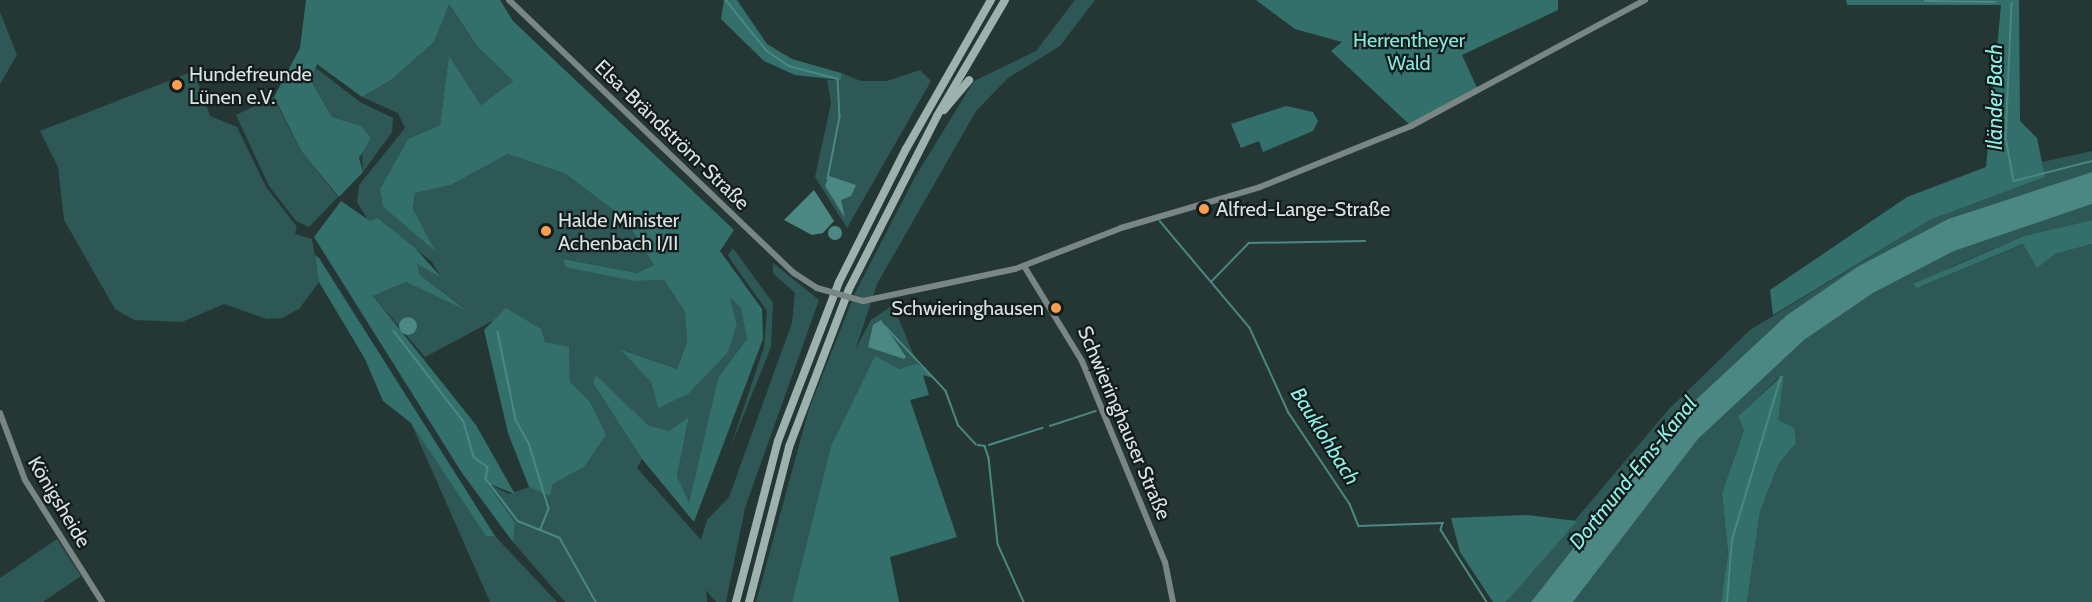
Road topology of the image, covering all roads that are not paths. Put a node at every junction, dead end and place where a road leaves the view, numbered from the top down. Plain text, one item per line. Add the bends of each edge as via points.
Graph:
1 (509, 0) edge
2 (991, 0) edge
3 (1005, 0) edge
4 (1645, 0) edge
5 (969, 80) dead end
6 (937, 116) junction
7 (1024, 267) junction
8 (0, 413) edge
9 (102, 602) edge
10 (736, 602) edge
11 (749, 602) edge
12 (1173, 602) edge

1 - 7 street, Elsa-Brändström-Straße, bridge via 794,273 817,288 863,301
2 - 10 highway via 906,149 839,282 778,441
3 - 6 highway
4 - 7 street via 1412,126 1260,187 1121,228
5 - 6 highway
6 - 11 highway via 876,231 814,375 776,492
7 - 12 street, Schwieringhauser Straße via 1082,361 1165,562
8 - 9 street, Königsheide via 25,480

